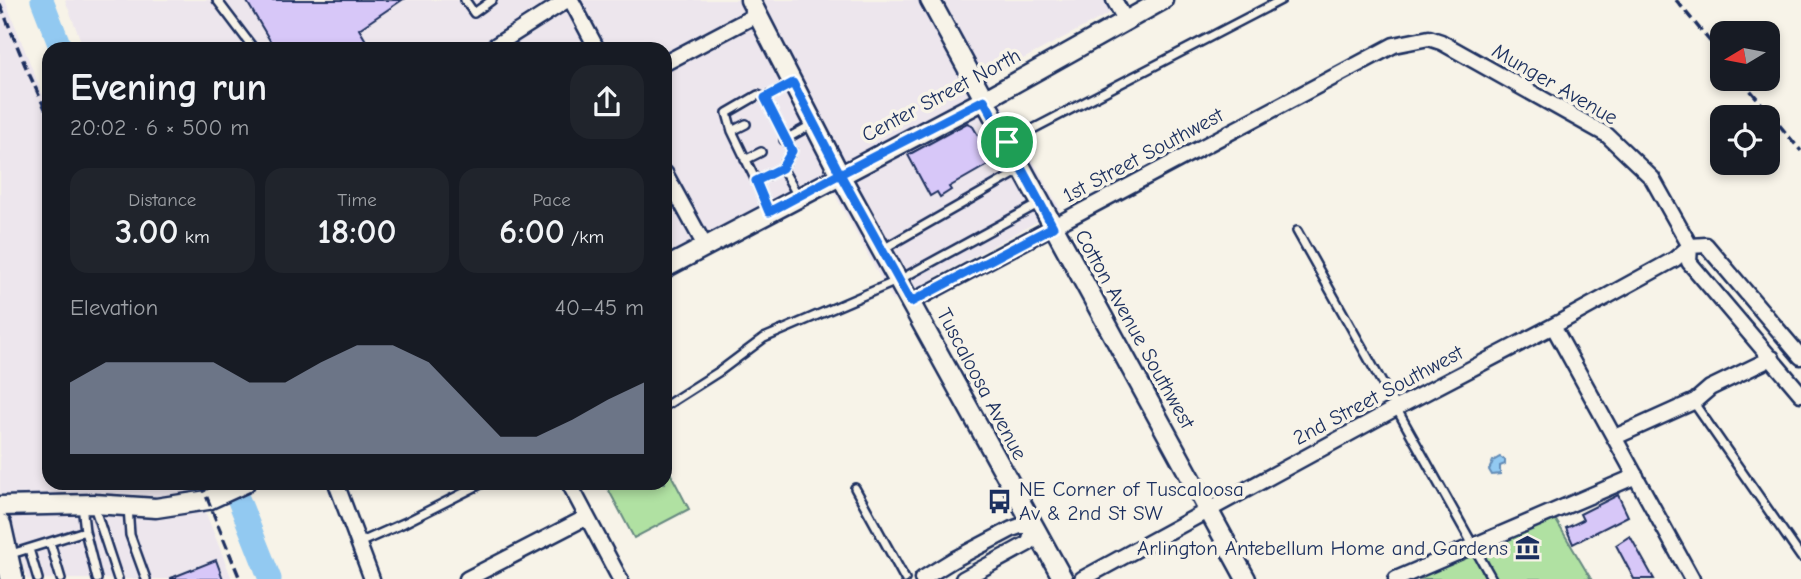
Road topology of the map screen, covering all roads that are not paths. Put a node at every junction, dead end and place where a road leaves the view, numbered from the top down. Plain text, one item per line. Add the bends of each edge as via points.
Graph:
1 (217, 0) edge
2 (465, 0) edge
3 (492, 0) edge
4 (569, 0) edge
5 (930, 0) edge
6 (1115, 0) edge
7 (1163, 0) edge
8 (1281, 0) edge
9 (754, 7) edge
10 (1126, 21) junction
11 (249, 42) edge
12 (501, 42) edge
13 (593, 42) edge
14 (1394, 45) joint
15 (672, 59) edge
16 (793, 83) junction
17 (765, 98) junction
18 (984, 100) junction
19 (814, 123) junction
20 (746, 124) dead end
21 (732, 131) junction
22 (784, 140) junction
23 (1007, 142) junction
24 (761, 152) dead end
25 (745, 160) junction
26 (782, 168) junction
27 (1022, 169) junction
28 (840, 174) junction
29 (756, 181) junction
30 (672, 186) edge
31 (798, 197) junction
32 (1040, 203) junction
33 (769, 212) junction
34 (1053, 227) junction
35 (1297, 231) dead end
36 (705, 246) junction
37 (1690, 246) junction
38 (882, 250) junction
39 (672, 264) edge
40 (899, 280) junction
41 (911, 302) junction
42 (1553, 326) junction
43 (1801, 357) edge
44 (1772, 358) junction
45 (1801, 394) edge
46 (1695, 401) junction
47 (672, 402) edge
48 (1396, 408) junction
49 (1615, 437) junction
50 (1636, 476) junction
51 (855, 488) dead end
52 (229, 490) edge
53 (339, 490) edge
54 (469, 490) edge
55 (573, 490) edge
56 (88, 505) junction
57 (0, 506) edge
58 (128, 507) junction
59 (1209, 511) junction
60 (587, 517) junction
61 (0, 525) edge
62 (1033, 528) junction
63 (85, 531) junction
64 (50, 542) junction
65 (359, 543) junction
66 (1472, 547) junction
67 (29, 549) junction
68 (1801, 557) edge
69 (4, 565) edge
70 (37, 574) edge
71 (1241, 577) edge
72 (4, 579) edge
73 (12, 579) edge
74 (61, 579) edge
75 (97, 579) edge
76 (118, 579) edge
77 (146, 579) edge
78 (372, 579) edge
79 (467, 579) edge
80 (620, 579) edge
81 (905, 579) edge
82 (922, 579) edge
83 (963, 579) edge
84 (1063, 579) edge
85 (1082, 579) edge
86 (1396, 579) edge
87 (1492, 579) edge
88 (1692, 579) edge

1 - 11 lane
2 - 3 lane via 474,13
4 - 12 street
4 - 13 street
5 - 18 street, Cotton Avenue Southwest
6 - 10 street
7 - 10 street, Center Street North
8 - 23 lane
9 - 15 street
9 - 16 street, Tuscaloosa Avenue
10 - 18 street, Center Street North
14 - 34 street, 1st Street Southwest
14 - 37 street, Munger Avenue via 1429,38 1441,42 1607,135 1652,178
16 - 17 lane
16 - 19 street, Tuscaloosa Avenue
17 - 21 lane via 758,96 727,113
17 - 22 lane
18 - 23 street, Cotton Avenue Southwest
18 - 28 street, Center Street North
19 - 22 lane
19 - 28 street, Tuscaloosa Avenue
20 - 21 lane
21 - 25 lane
22 - 26 lane via 792,151
23 - 27 street, Cotton Avenue Southwest
24 - 25 lane
25 - 29 lane
26 - 29 lane
26 - 31 lane
27 - 32 street, Cotton Avenue Southwest
27 - 38 lane
28 - 31 street, Center Street North
28 - 38 street, Tuscaloosa Avenue
29 - 33 lane
30 - 36 street
31 - 33 street, Center Street North
32 - 34 street, Cotton Avenue Southwest
32 - 40 lane
33 - 36 street, Center Street North
34 - 41 street, 1st Street Southwest
34 - 59 street, Cotton Avenue Southwest
35 - 48 lane
36 - 39 street, Center Street North
37 - 42 street, 2nd Street Southwest via 1675,259
37 - 43 street via 1706,245
37 - 44 street, Munger Avenue via 1689,262
38 - 40 street, Tuscaloosa Avenue
40 - 41 street, Tuscaloosa Avenue
40 - 47 lane via 764,338
41 - 62 street, Tuscaloosa Avenue
42 - 48 street, 2nd Street Southwest
42 - 49 street
44 - 45 street, Munger Avenue
44 - 46 street via 1710,388
46 - 49 street
46 - 68 lane
48 - 59 street, 2nd Street Southwest
48 - 66 lane
49 - 50 street
50 - 66 street
50 - 88 street
51 - 81 lane
52 - 58 street via 208,500 156,509
53 - 65 street
54 - 65 lane
55 - 60 street
56 - 57 street
56 - 58 street
56 - 63 lane
56 - 76 lane
58 - 77 lane via 130,535
59 - 71 street, Cotton Avenue Southwest
59 - 85 street, 2nd Street Southwest
60 - 79 street
60 - 80 street
61 - 69 main road
62 - 82 street via 1012,529
62 - 83 street via 1029,544
62 - 84 street, Tuscaloosa Avenue
63 - 64 lane
63 - 75 lane
64 - 67 lane
64 - 74 lane
65 - 78 street
66 - 86 street
66 - 87 lane
67 - 69 lane
67 - 70 lane
69 - 72 street
69 - 73 main road

